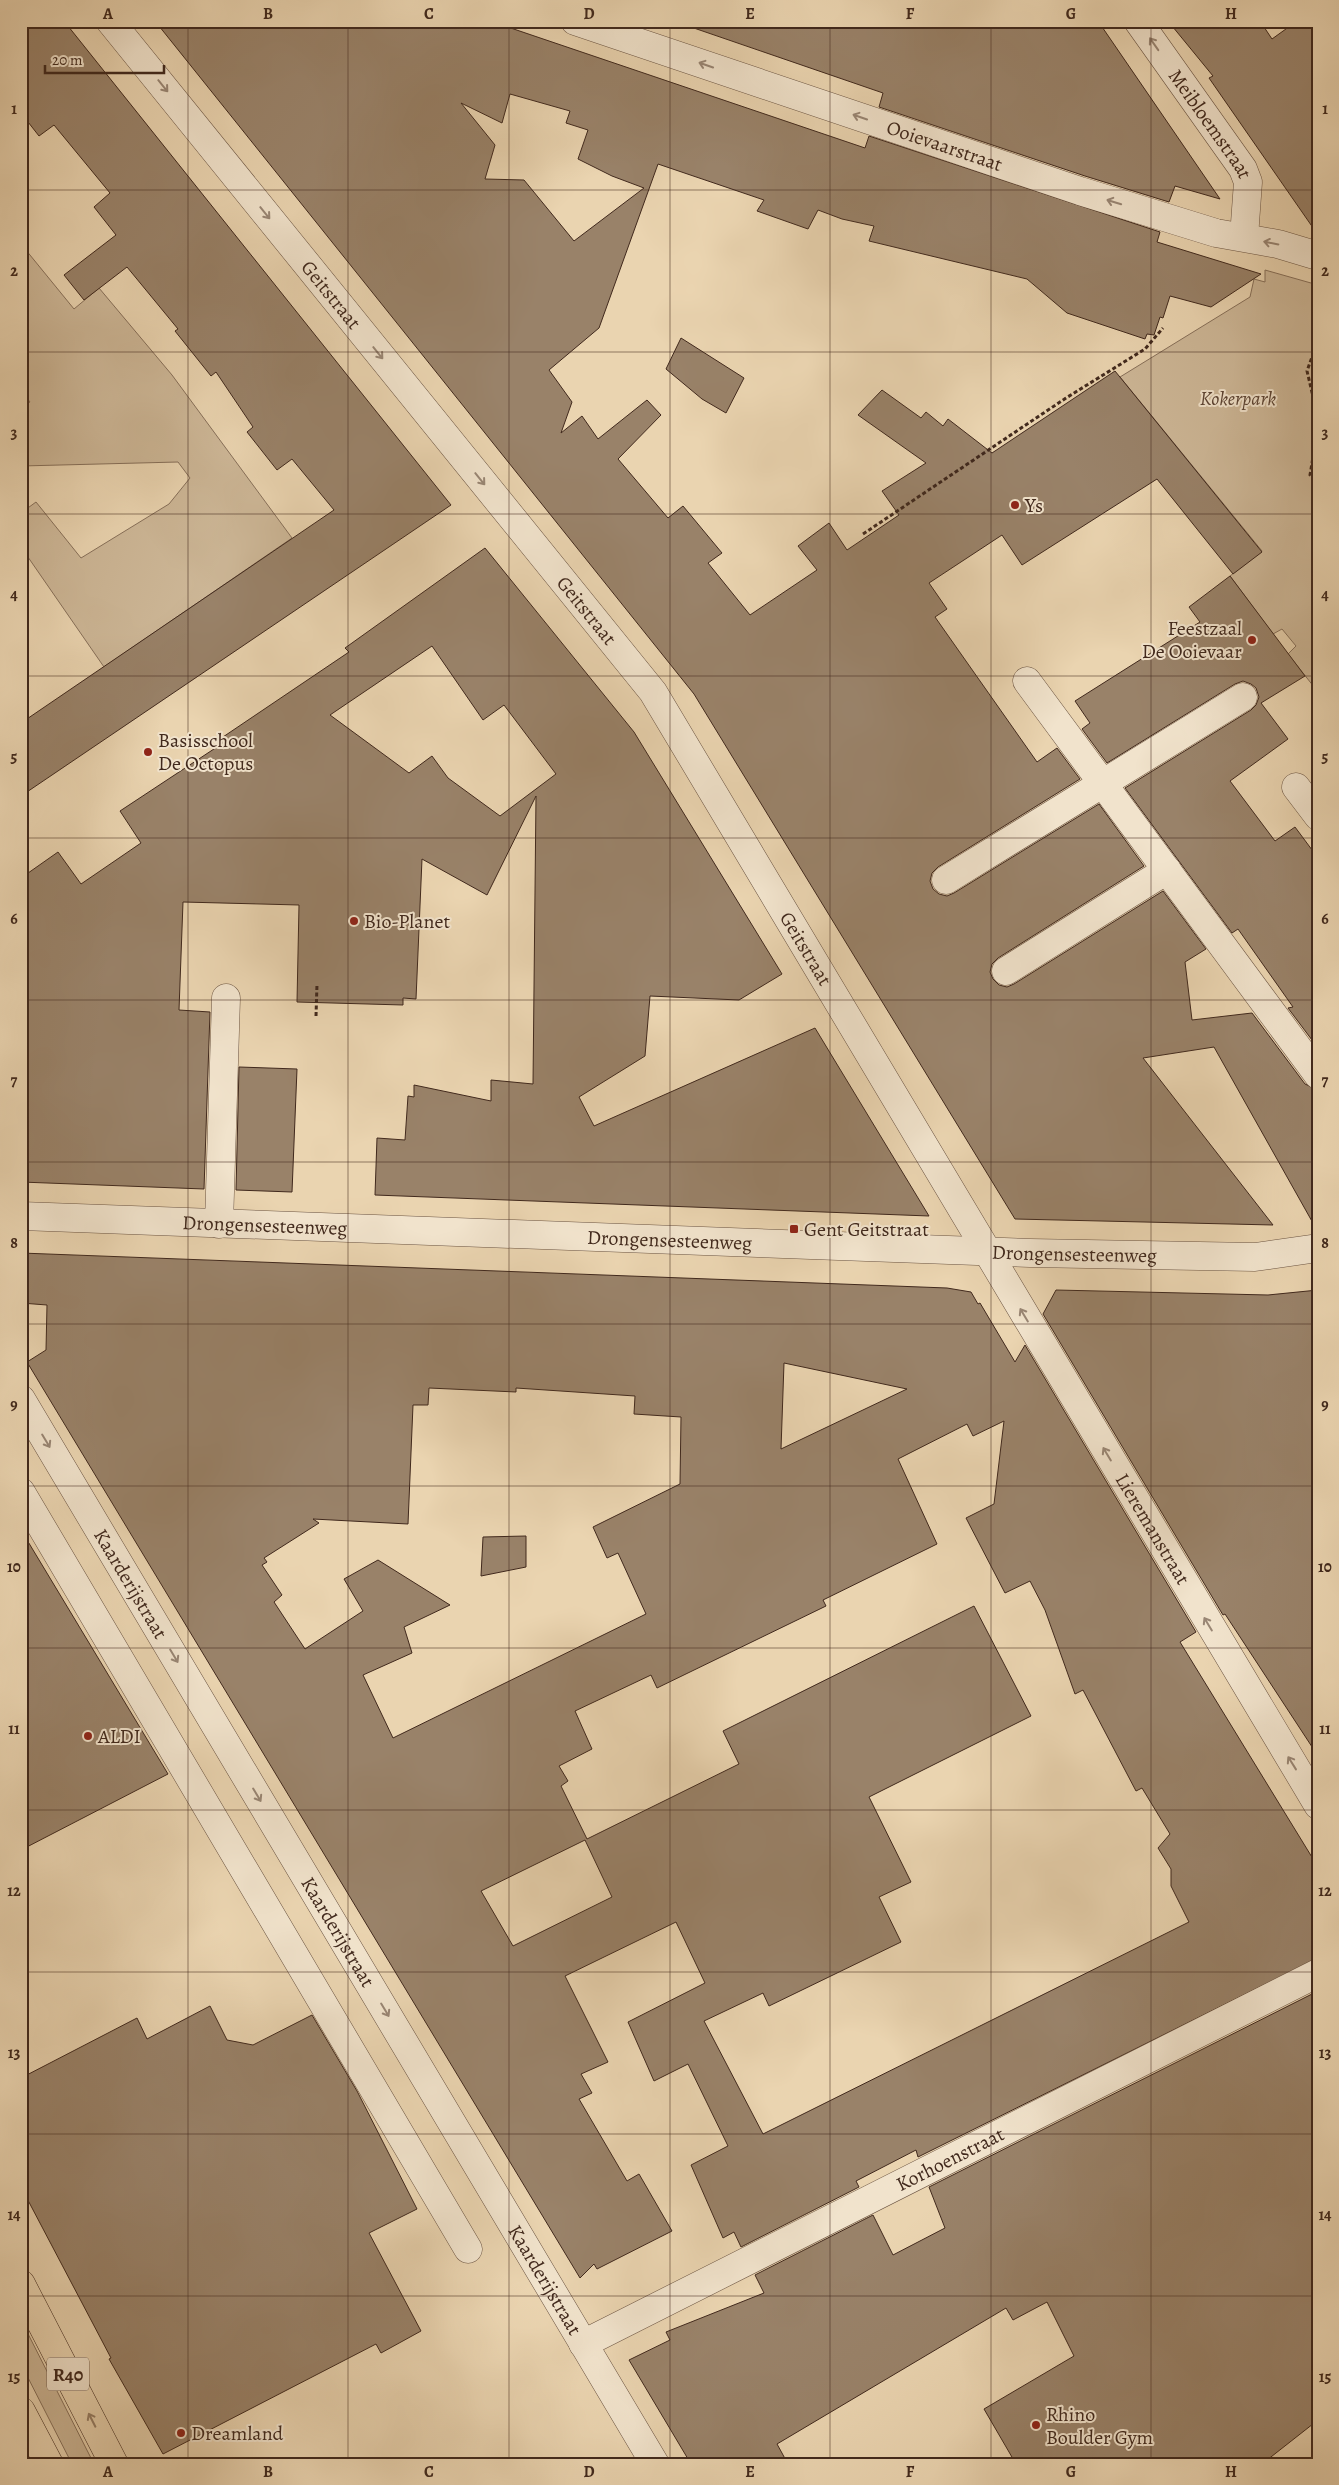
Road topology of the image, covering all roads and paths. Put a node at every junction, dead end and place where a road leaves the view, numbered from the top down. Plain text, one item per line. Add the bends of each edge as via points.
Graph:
1 (110, 21) edge
2 (575, 21) edge
3 (1138, 21) edge
4 (1244, 238) junction
5 (1318, 256) edge
6 (1163, 328) dead end
7 (1318, 340) edge
8 (1318, 418) edge
9 (1318, 428) edge
10 (1318, 485) edge
11 (863, 534) dead end
12 (1027, 681) dead end
13 (1243, 697) dead end
14 (1102, 782) junction
15 (1296, 787) dead end
16 (1318, 816) edge
17 (1167, 870) junction
18 (946, 880) dead end
19 (1006, 971) dead end
20 (317, 984) dead end
21 (226, 998) dead end
22 (316, 1016) dead end
23 (1318, 1075) edge
24 (21, 1216) edge
25 (219, 1224) junction
26 (1318, 1248) edge
27 (986, 1252) junction
28 (21, 1399) edge
29 (21, 1492) edge
30 (1318, 1805) edge
31 (1318, 1973) edge
32 (468, 2249) dead end
33 (21, 2284) edge
34 (583, 2344) junction
35 (21, 2411) edge
36 (49, 2464) edge
37 (114, 2464) edge
38 (655, 2464) edge

1 -> 27 street, Geitstraat via 653,692
4 -> 2 street, Ooievaarstraat via 1216,233 1080,191
4 -> 3 street, Meibloemstraat via 1248,182 1243,169
5 -> 4 street, Ooievaarstraat
6 - 11 path via 1145,349
7 - 8 path via 1307,371
9 - 10 path via 1310,475
12 - 14 street
13 - 14 street
14 - 17 street
14 - 18 street
15 - 16 street
17 - 19 street
17 - 23 street
20 - 22 path
21 - 25 street
24 - 25 street, Drongensesteenweg
25 - 27 street, Drongensesteenweg
26 - 27 street, Drongensesteenweg via 1255,1257
30 -> 27 street, Lieremanstraat
28 -> 34 street, Kaarderijstraat
29 - 32 street
31 - 34 street, Korhoenstraat
37 -> 33 main road, R40
34 - 38 street, Kaarderijstraat
35 - 36 main road

